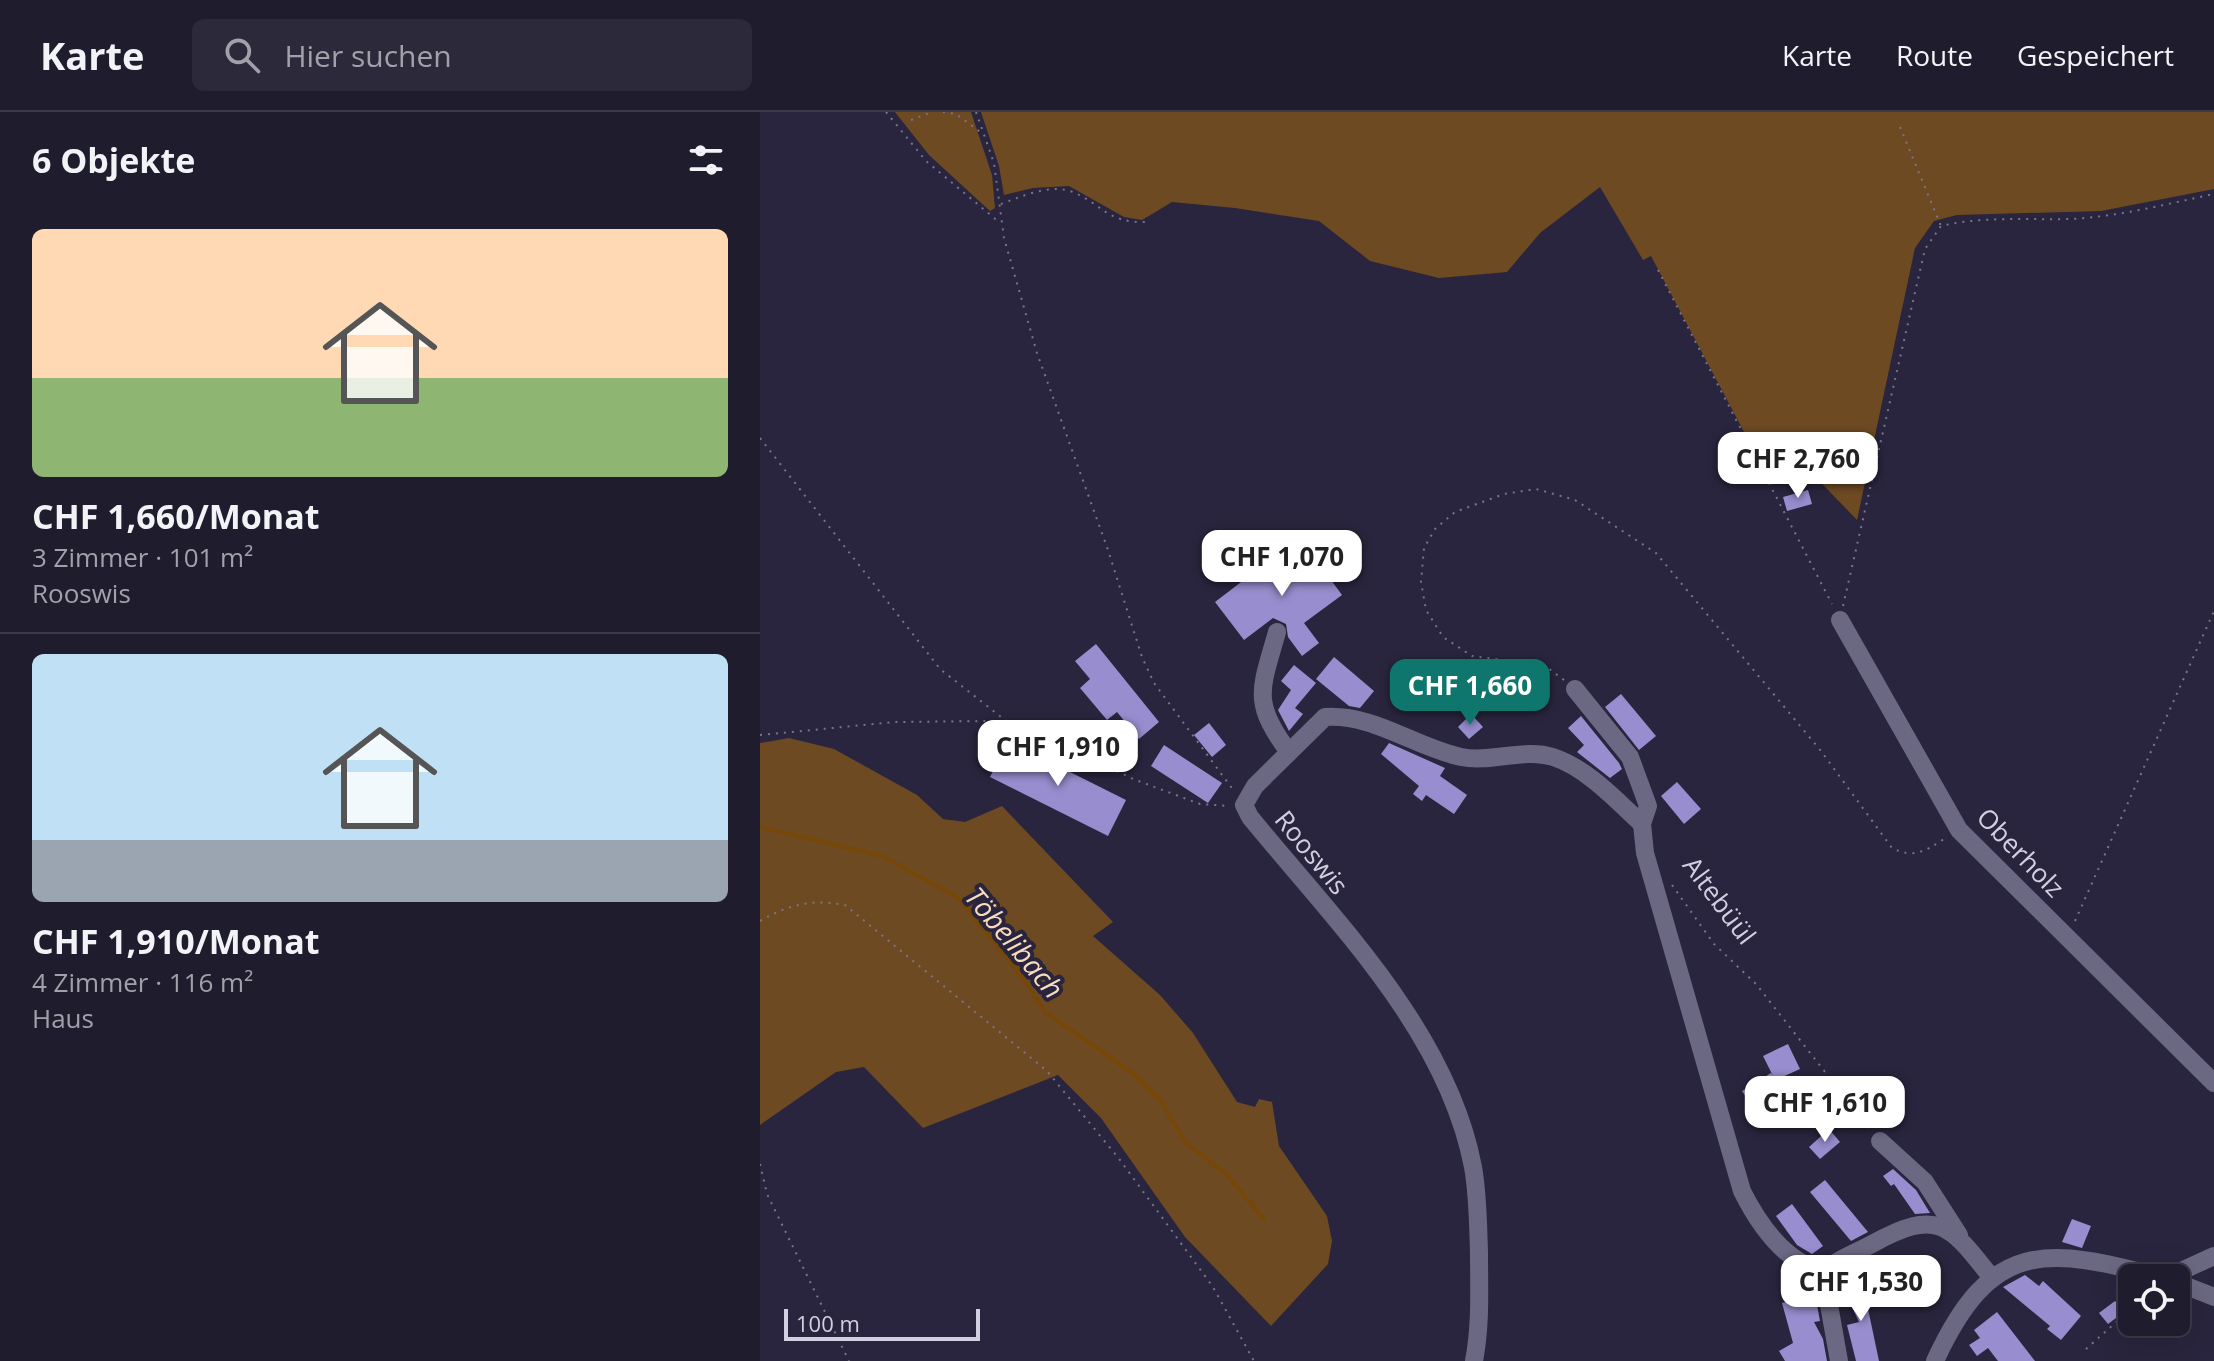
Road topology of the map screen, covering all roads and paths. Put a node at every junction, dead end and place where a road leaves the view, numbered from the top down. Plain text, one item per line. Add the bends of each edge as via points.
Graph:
1 (886, 112) edge
2 (932, 112) edge
3 (943, 112) edge
4 (976, 112) edge
5 (911, 120) dead end
6 (1900, 127) dead end
7 (983, 134) junction
8 (2214, 194) edge
9 (1000, 204) junction
10 (1145, 222) dead end
11 (1001, 224) junction
12 (1941, 226) junction
13 (1658, 270) dead end
14 (760, 438) edge
15 (2214, 611) edge
16 (1840, 620) junction
17 (1277, 632) dead end
18 (1575, 689) joint
19 (1011, 724) junction
20 (760, 735) edge
21 (1289, 752) junction
22 (1244, 805) junction
23 (1642, 824) junction
24 (1959, 830) junction
25 (1666, 875) dead end
26 (760, 921) edge
27 (2068, 937) junction
28 (2214, 1083) edge
29 (1880, 1141) joint
30 (760, 1164) edge
31 (760, 1188) edge
32 (767, 1194) junction
33 (1960, 1237) junction
34 (2214, 1256) edge
35 (2190, 1267) edge
36 (2118, 1268) edge
37 (1823, 1271) junction
38 (1991, 1277) junction
39 (2190, 1288) edge
40 (2214, 1297) edge
41 (2118, 1320) edge
42 (2086, 1349) dead end
43 (849, 1361) edge
44 (1254, 1361) edge
45 (1474, 1361) edge
46 (1839, 1361) edge
47 (1935, 1361) edge

1 - 11 path via 926,161
2 - 5 path
3 - 7 path via 956,114
4 - 7 path
6 - 12 path
7 - 9 path
8 - 12 path via 2071,219 1972,219
9 - 10 path via 1031,193 1068,190 1114,219
9 - 11 path
11 - 22 path via 1037,353 1142,657 1154,683
12 - 16 path via 1925,249
13 - 16 path
14 - 19 path via 940,669
15 - 27 path
16 - 24 street, Oberholz
17 - 21 street via 1262,682 1264,716
18 - 23 street via 1630,757 1648,806
18 - 24 path via 1544,665 1472,656 1443,637 1426,610 1421,582 1424,548 1435,529 1455,512 1536,489 1575,500 1656,553 1811,739 1892,848 1907,856 1923,853
19 - 20 path via 895,722
19 - 22 path via 1200,804
21 - 22 street, Rooswis
21 - 23 street, Rooswis via 1325,717 1349,715 1458,756 1553,757 1584,775
22 - 45 street, Rooswis via 1403,1007 1433,1056 1462,1123 1478,1196 1481,1326
23 - 37 street via 1645,853 1742,1191 1755,1218 1806,1268
24 - 27 street, Oberholz
25 - 29 path, Altebüül via 1714,944 1756,984
26 - 44 path via 794,904 845,905 1047,1071 1213,1287
27 - 28 street, Oberholz
29 - 33 street via 1925,1182
30 - 32 path
31 - 32 path
32 - 43 path
33 - 37 street via 1935,1225 1914,1223
33 - 38 street
34 - 35 street
36 - 38 street via 2053,1259 2024,1262
37 - 46 street
38 - 47 street via 1965,1304
39 - 40 street
41 - 42 path

